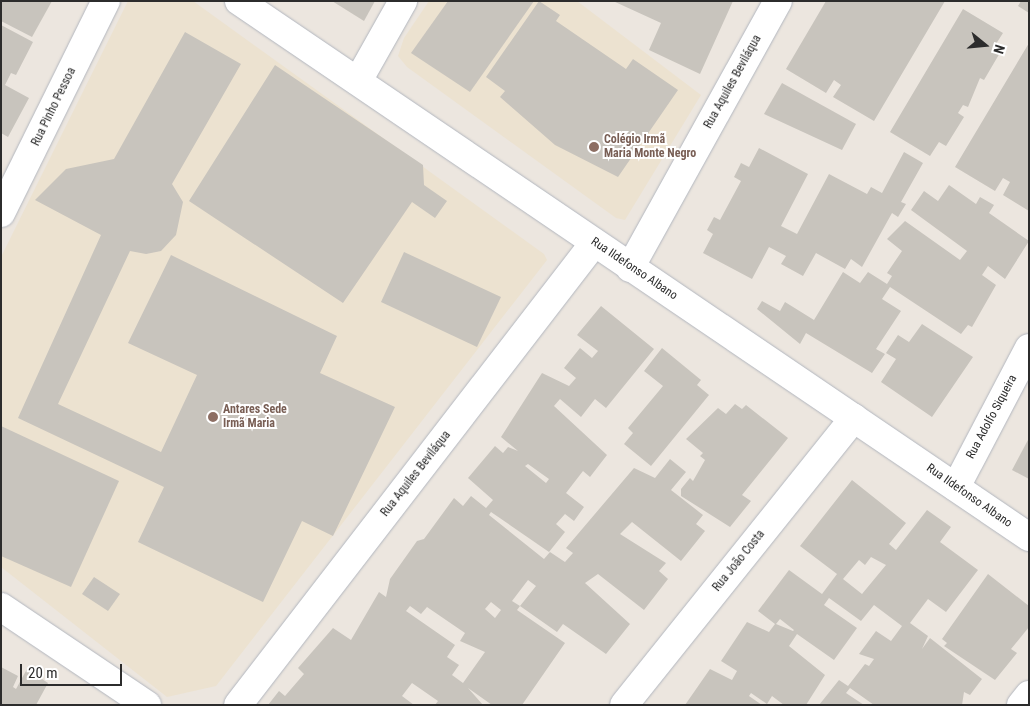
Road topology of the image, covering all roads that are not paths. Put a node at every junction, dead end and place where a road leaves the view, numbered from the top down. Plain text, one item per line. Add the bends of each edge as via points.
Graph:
1 (106, 1) edge
2 (239, 1) edge
3 (403, 1) edge
4 (778, 1) edge
5 (358, 81) junction
6 (1, 213) edge
7 (594, 243) junction
8 (630, 268) junction
9 (1029, 348) edge
10 (854, 418) junction
11 (956, 487) junction
12 (1029, 537) edge
13 (1, 607) edge
14 (1029, 695) edge
15 (147, 705) edge
16 (238, 705) edge
17 (624, 705) edge
18 (1021, 705) edge

1 - 6 street, Rua Pinho Pessoa
2 - 5 street, Rua Ildefonso Albano
3 - 5 street
4 - 8 street, Rua Aquiles Beviláqua
5 - 7 street, Rua Ildefonso Albano
7 - 8 street, Rua Ildefonso Albano
7 - 16 street, Rua Aquiles Beviláqua
8 - 10 street, Rua Ildefonso Albano
9 - 11 street, Rua Adolfo Siqueira
10 - 11 street, Rua Ildefonso Albano
10 - 17 street, Rua João Costa
11 - 12 street, Rua Ildefonso Albano
13 - 15 street
14 - 18 street

